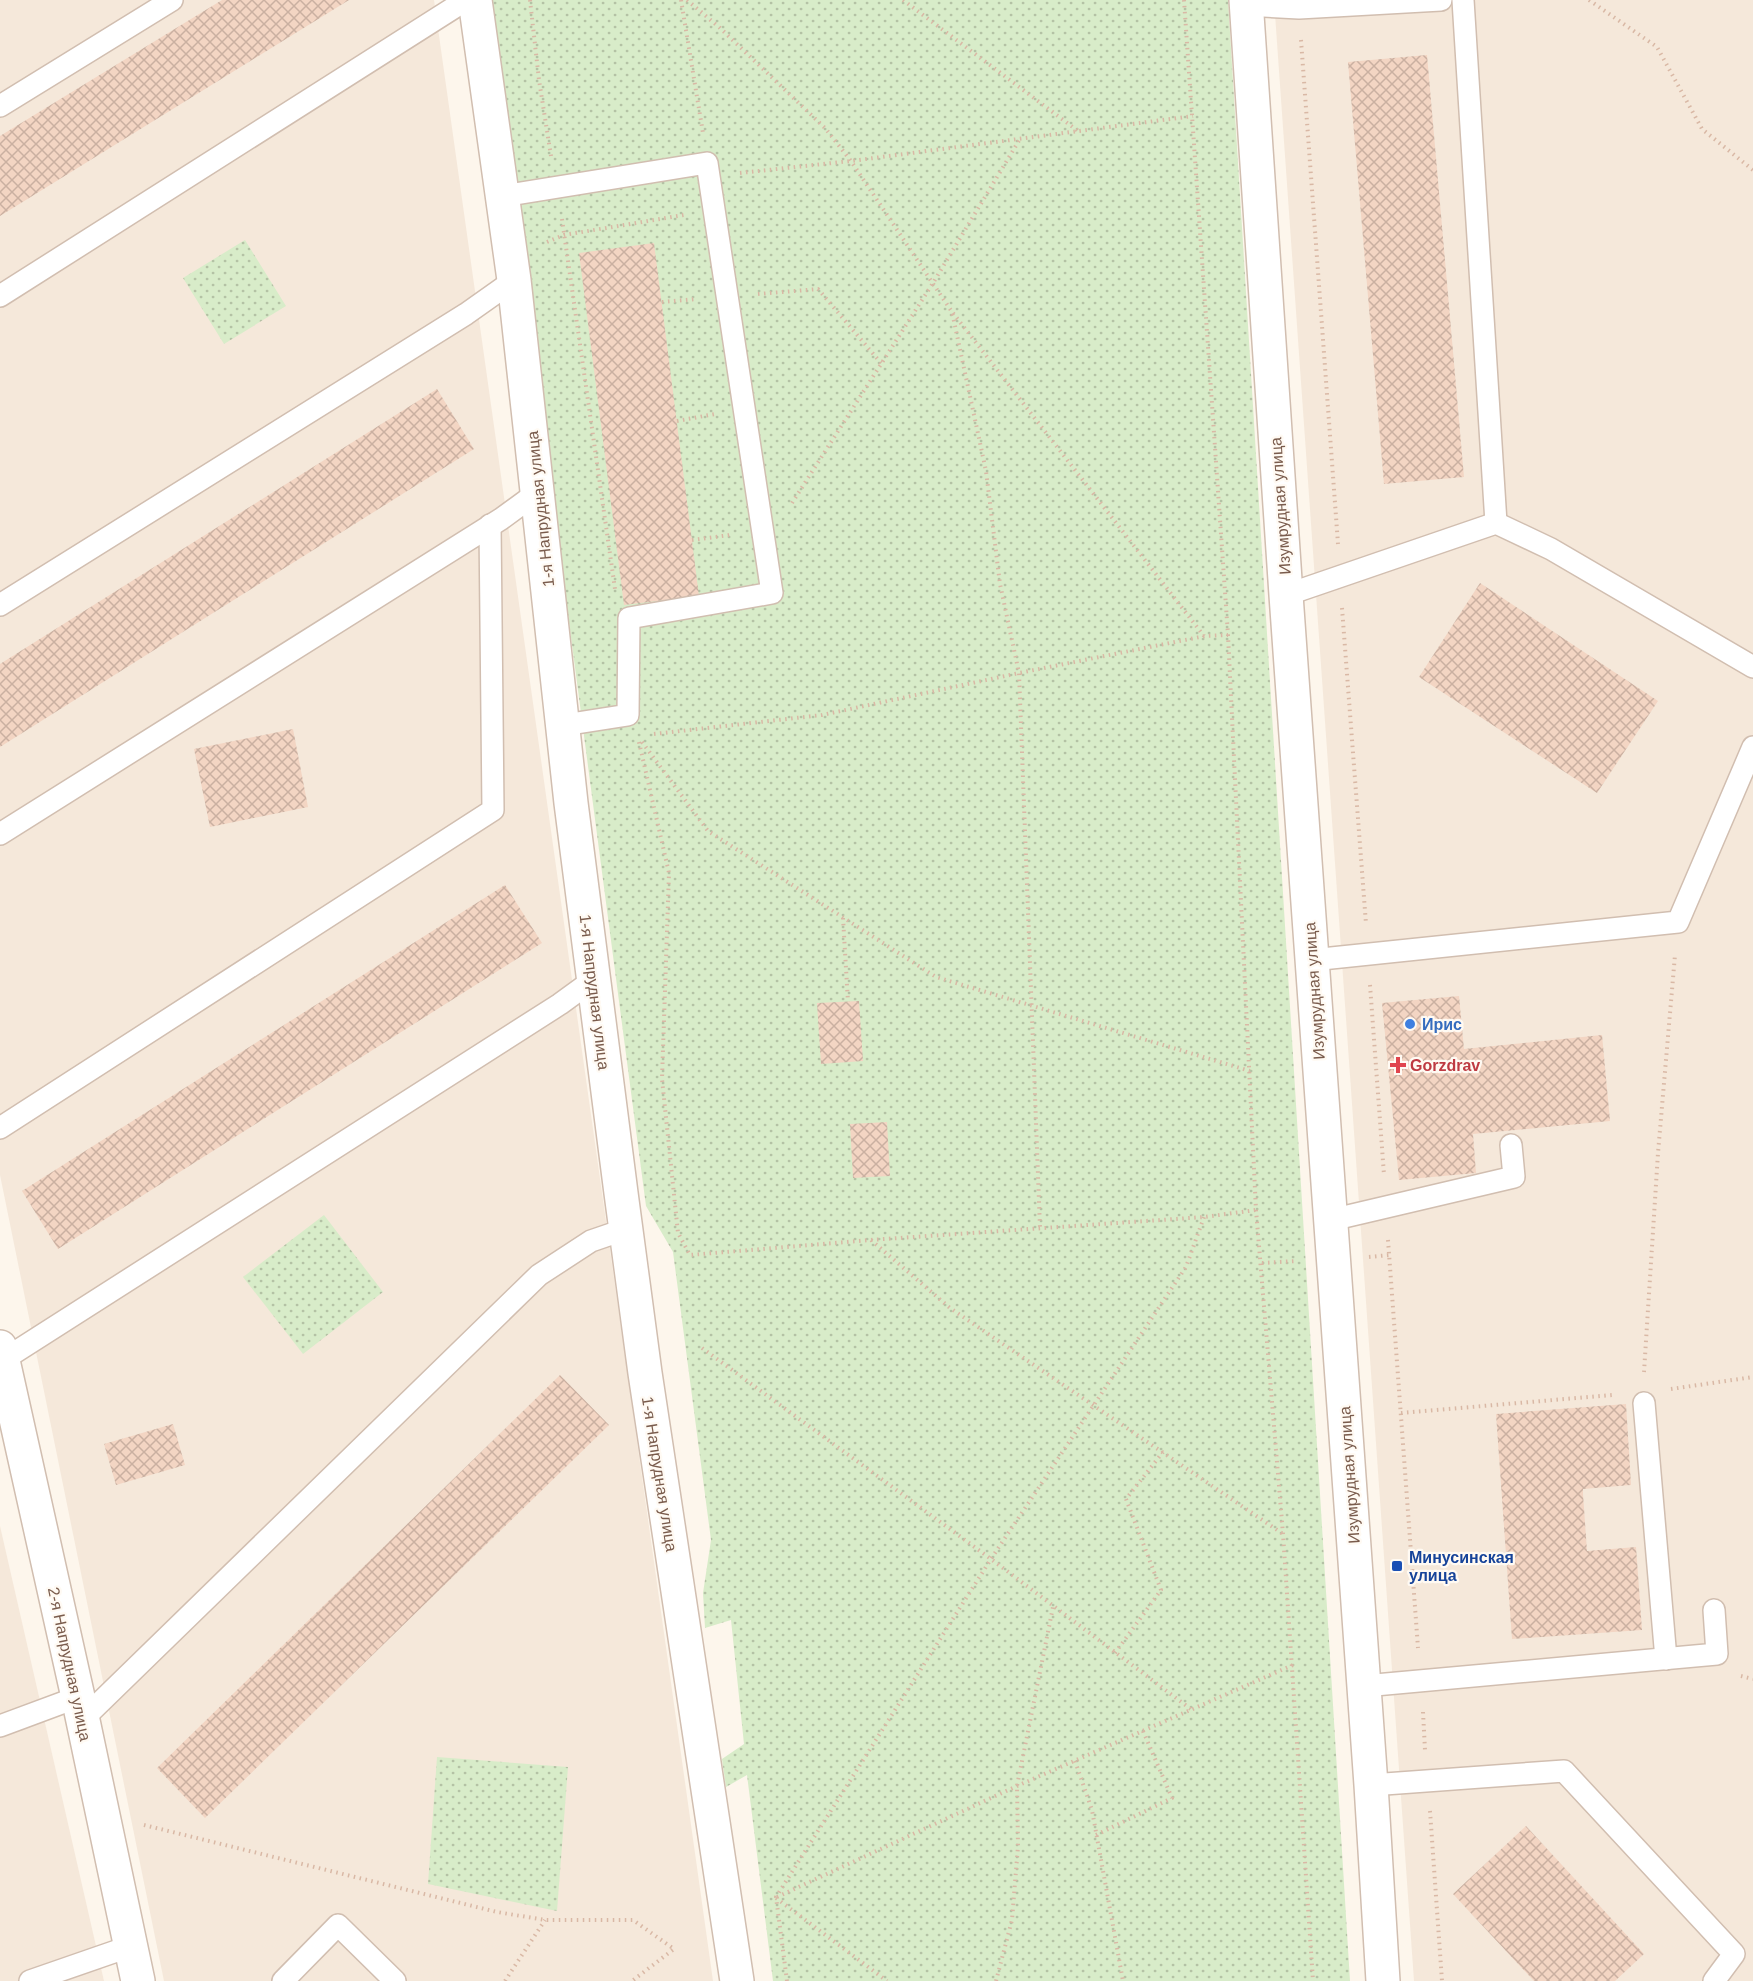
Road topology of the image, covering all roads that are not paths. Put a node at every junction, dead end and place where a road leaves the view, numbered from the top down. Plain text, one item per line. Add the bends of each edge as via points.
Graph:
1 (172, 0) edge
2 (466, 0) edge
3 (475, 0) edge
4 (1441, 0) edge
5 (1463, 0) edge
6 (1246, 2) edge
7 (0, 106) edge
8 (502, 196) junction
9 (512, 268) junction
10 (0, 296) edge
11 (538, 492) junction
12 (1496, 523) junction
13 (490, 525) junction
14 (1286, 595) junction
15 (0, 605) edge
16 (1753, 667) edge
17 (564, 724) junction
18 (1753, 747) edge
19 (0, 834) edge
20 (1312, 960) junction
21 (593, 980) junction
22 (0, 1128) edge
23 (1511, 1144) dead end
24 (1331, 1220) junction
25 (626, 1228) junction
26 (2, 1354) edge
27 (1644, 1403) dead end
28 (1714, 1610) dead end
29 (1666, 1659) junction
30 (1364, 1686) junction
31 (80, 1708) junction
32 (0, 1726) edge
33 (1371, 1785) junction
34 (131, 1946) junction
35 (30, 1981) edge
36 (138, 1981) edge
37 (283, 1981) edge
38 (395, 1981) edge
39 (737, 1981) edge
40 (1383, 1981) edge
41 (1714, 1981) edge

1 - 7 lane
2 - 10 lane
3 - 8 street, 1-я Напрудная улица
4 - 6 lane via 1299,8
5 - 12 lane
6 - 14 street, Изумрудная улица
8 - 9 street, 1-я Напрудная улица
8 - 17 lane via 708,170 772,593 629,618 628,715
9 - 11 street, 1-я Напрудная улица
9 - 15 lane via 466,314
11 - 13 lane
11 - 17 street, 1-я Напрудная улица
12 - 14 lane
12 - 16 lane via 1551,549
13 - 19 lane
13 - 22 lane via 494,810
14 - 20 street, Изумрудная улица
17 - 21 street, 1-я Напрудная улица
18 - 20 lane via 1678,922
20 - 24 street, Изумрудная улица
21 - 25 street, 1-я Напрудная улица
21 - 26 lane
23 - 24 lane via 1514,1177
24 - 30 street, Изумрудная улица
25 - 31 lane via 591,1241 539,1275
25 - 39 street, 1-я Напрудная улица
26 - 31 street, 2-я Напрудная улица
27 - 29 lane
28 - 29 lane via 1717,1654
29 - 30 lane
30 - 33 street, Изумрудная улица
31 - 32 lane
31 - 34 street, 2-я Напрудная улица
33 - 40 street, Изумрудная улица
33 - 41 lane via 1564,1771 1734,1954
34 - 35 lane
34 - 36 street, 2-я Напрудная улица
37 - 38 lane via 338,1925

